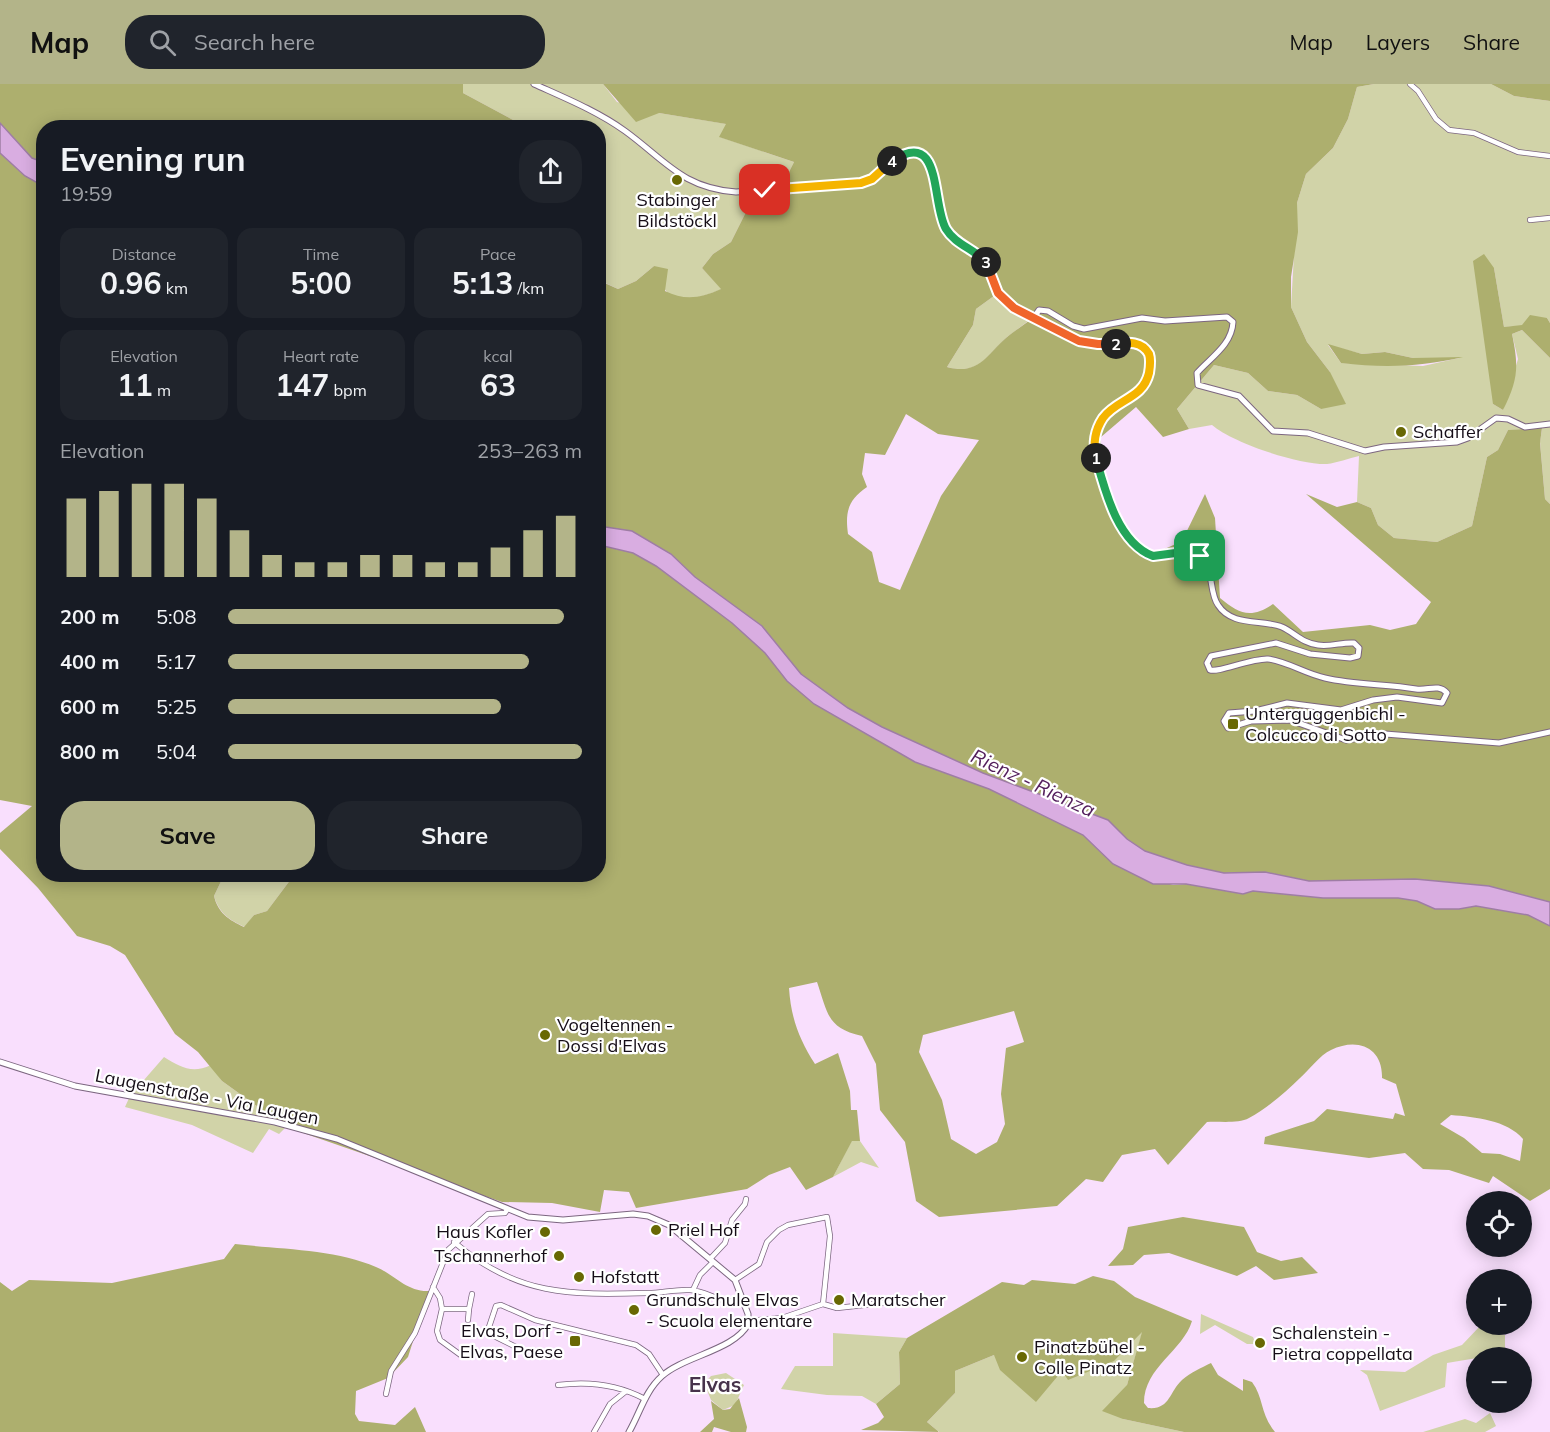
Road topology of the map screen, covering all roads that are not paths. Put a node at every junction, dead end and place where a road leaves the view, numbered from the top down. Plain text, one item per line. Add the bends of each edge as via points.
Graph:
1 (534, 84) edge
2 (1410, 84) edge
3 (1550, 156) edge
4 (1550, 218) edge
5 (1530, 220) dead end
6 (1035, 316) junction
7 (1550, 424) edge
8 (1550, 732) edge
9 (0, 1062) edge
10 (746, 1199) dead end
11 (489, 1202) junction
12 (507, 1210) junction
13 (489, 1214) junction
14 (454, 1242) junction
15 (711, 1260) junction
16 (735, 1280) junction
17 (433, 1287) junction
18 (693, 1290) junction
19 (472, 1294) dead end
20 (742, 1300) junction
21 (892, 1302) dead end
22 (823, 1304) junction
23 (442, 1309) junction
24 (468, 1309) junction
25 (468, 1320) dead end
26 (748, 1321) junction
27 (516, 1347) dead end
28 (462, 1356) dead end
29 (663, 1375) junction
30 (558, 1385) dead end
31 (626, 1392) junction
32 (386, 1394) dead end
33 (645, 1399) junction
34 (594, 1432) edge
35 (629, 1432) edge

1 - 6 street via 601,116 685,179 717,191 861,183 904,154 922,154 933,169 937,205 948,232 984,260 1005,301
2 - 3 street via 1449,130 1474,134 1518,152
4 - 5 street
6 - 7 street via 1039,310 1045,310 1084,329 1142,318 1165,321 1227,317 1233,322 1229,336 1215,358 1197,373 1198,385 1239,396 1273,430 1308,433 1365,451 1457,442 1496,418 1525,427
6 - 8 street via 1079,341 1139,345 1150,358 1142,388 1107,414 1098,426 1095,440 1098,464 1126,534 1153,556 1183,552 1200,556 1207,565 1217,604 1235,618 1280,626 1309,644 1354,643 1359,648 1358,656 1350,658 1310,654 1266,643 1211,656 1207,663 1210,670 1269,659 1307,674 1355,684 1438,688 1447,693 1442,703 1397,697 1341,710 1280,704 1229,713 1224,718 1226,726 1290,720 1346,740 1385,734 1499,743
9 - 11 street, Laugenstraße - Via Laugen via 75,1086 275,1122 327,1136 389,1158
10 - 15 street via 732,1220 725,1243
11 - 12 street, Laugenstraße - Via Laugen
11 - 13 street
12 - 13 street
12 - 15 street, Laugenstraße - Via Laugen via 549,1220 648,1216 669,1225
13 - 14 street
14 - 17 street
14 - 18 street via 479,1263 549,1291 578,1294
15 - 16 street, Laugenstraße - Via Laugen
15 - 18 street
16 - 20 street
16 - 22 street via 759,1264 767,1242 779,1230 827,1217 830,1236
17 - 23 street
17 - 32 street via 409,1345 391,1371
18 - 20 street via 726,1302
19 - 24 street
20 - 26 street
21 - 22 street via 837,1308
22 - 26 street via 782,1318
23 - 24 street
23 - 28 street via 437,1331 440,1340
24 - 25 street
26 - 29 street via 737,1338
27 - 29 street via 490,1334 496,1306 535,1320 636,1345 649,1354
29 - 33 street
30 - 31 street via 595,1383
31 - 33 street
31 - 34 street via 610,1404
33 - 35 street

